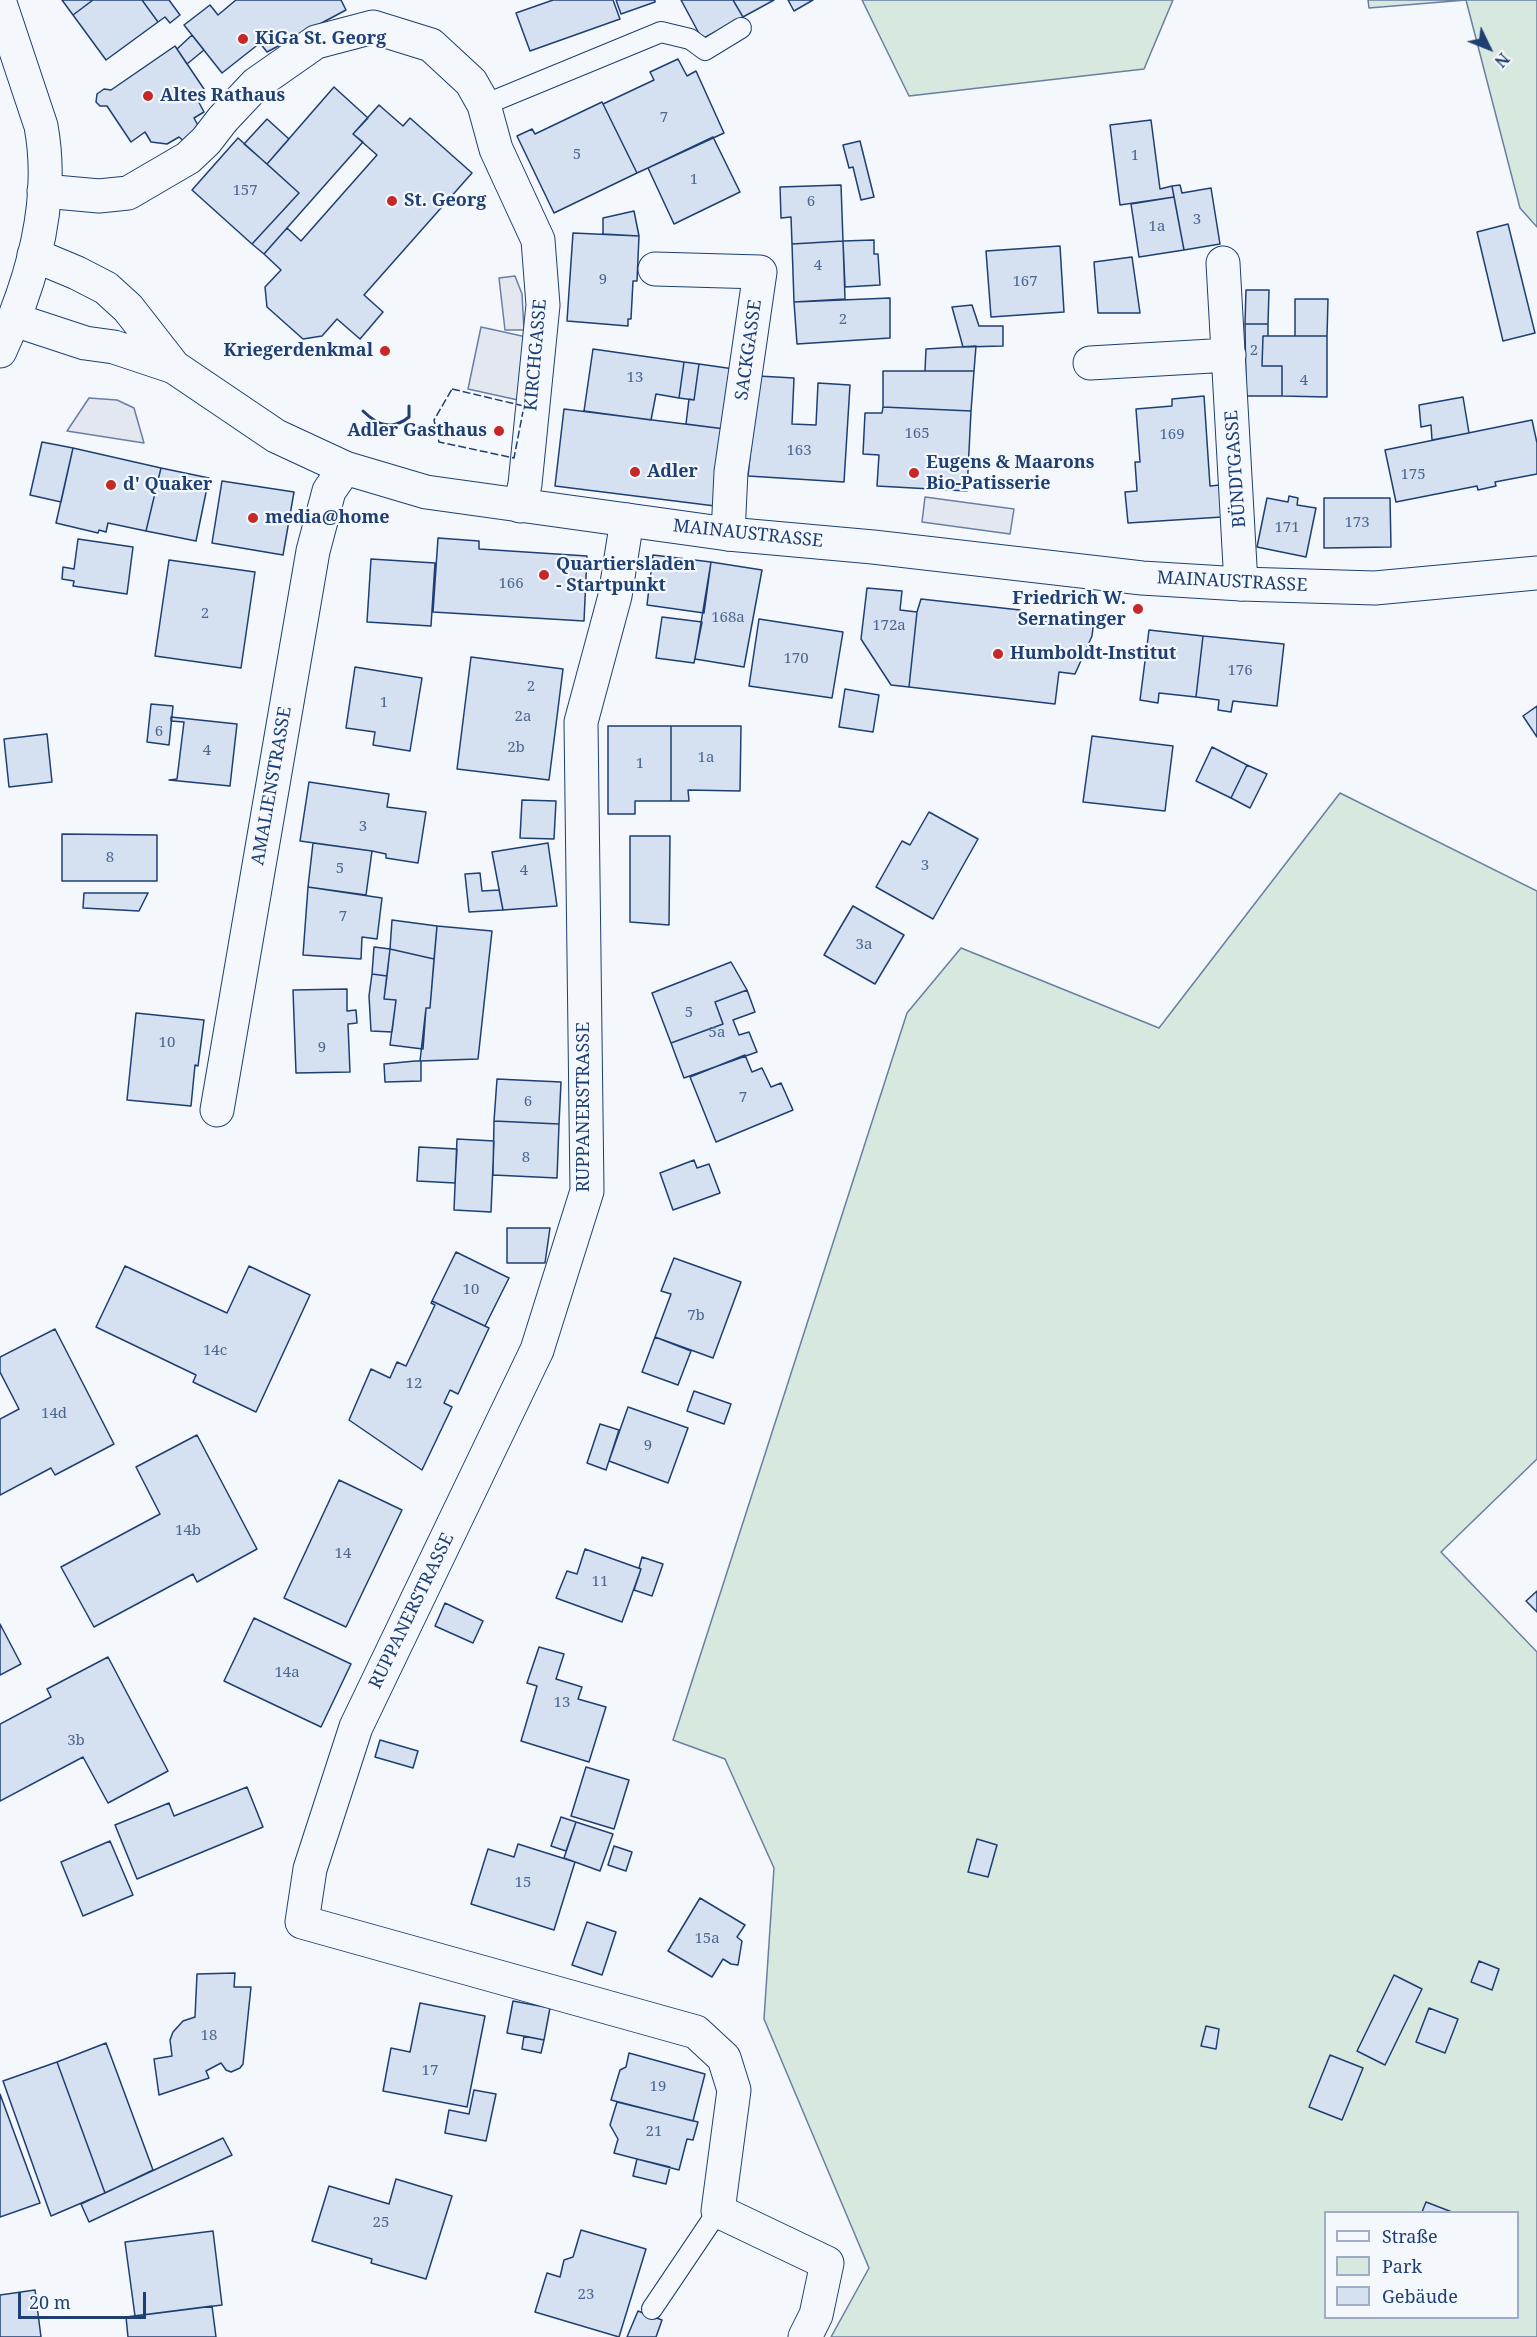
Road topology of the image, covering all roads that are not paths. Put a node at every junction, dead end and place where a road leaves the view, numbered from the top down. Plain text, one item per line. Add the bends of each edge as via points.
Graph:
1 (0, 3) edge
2 (741, 28) dead end
3 (484, 105) junction
4 (44, 191) junction
5 (34, 255) junction
6 (1223, 263) dead end
7 (655, 269) dead end
8 (15, 320) junction
9 (0, 351) edge
10 (1229, 355) junction
11 (1090, 363) dead end
12 (174, 367) junction
13 (345, 468) junction
14 (520, 506) junction
15 (627, 520) junction
16 (728, 534) junction
17 (1537, 573) edge
18 (1241, 584) junction
19 (217, 1110) dead end
20 (718, 2211) junction
21 (652, 2309) dead end
22 (805, 2337) edge

1 - 4 street via 41,126
2 - 3 lane via 705,50 690,39 661,32
3 - 4 street, KIRCHGASSE via 471,82 431,45 373,27 316,42 256,84 188,158 128,194 99,196
3 - 14 street, KIRCHGASSE via 496,149 538,240 543,305
4 - 5 street via 43,218
5 - 8 street
5 - 12 street, MAINAUSTRASSE via 106,288 128,308
6 - 10 street, BÜNDTGASSE
7 - 16 street, SACKGASSE via 760,272 731,472
8 - 9 street
8 - 12 street
10 - 11 street
10 - 18 street, BÜNDTGASSE
12 - 13 street, MAINAUSTRASSE via 276,436
13 - 14 street, MAINAUSTRASSE via 426,492
13 - 19 street, AMALIENSTRASSE via 329,491 313,551
14 - 15 street, MAINAUSTRASSE
15 - 16 street, MAINAUSTRASSE
15 - 20 street, RUPPANERSTRASSE via 615,596 581,722 587,1191 537,1350 356,1727 310,1869 302,1922 696,2032 724,2058 734,2090
16 - 18 street, MAINAUSTRASSE via 1102,575
17 - 18 street, MAINAUSTRASSE via 1375,588
20 - 21 lane
20 - 22 street via 827,2264 816,2315

